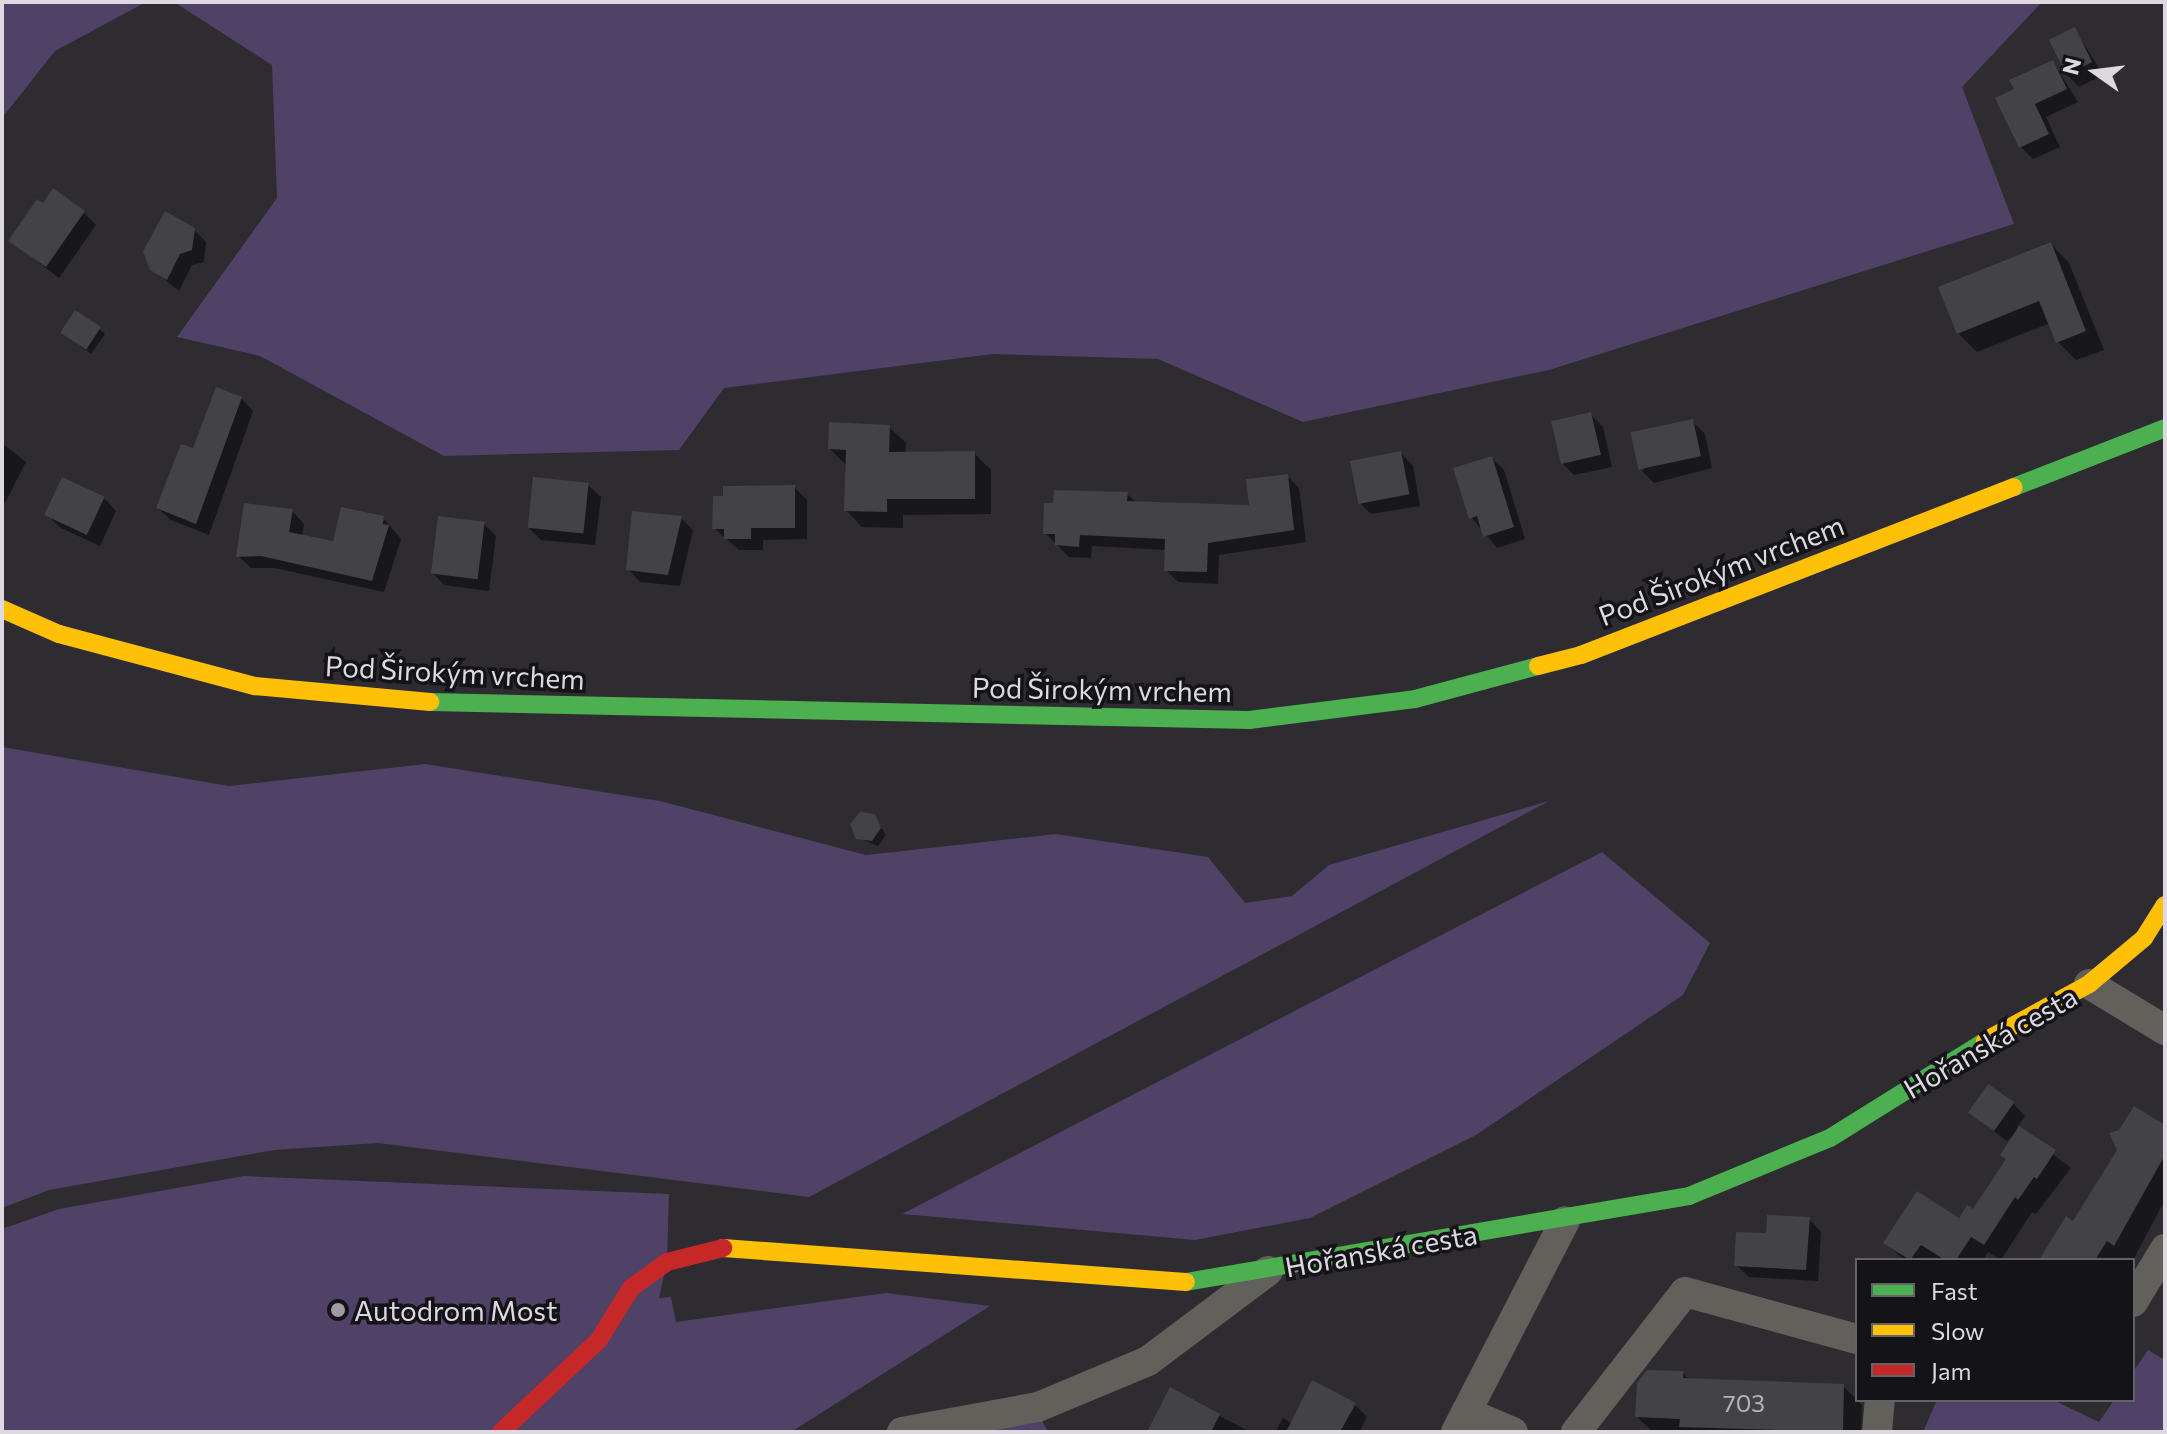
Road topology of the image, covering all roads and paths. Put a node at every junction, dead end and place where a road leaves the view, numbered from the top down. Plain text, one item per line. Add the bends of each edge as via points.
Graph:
1 (2165, 428) edge
2 (2, 609) edge
3 (2165, 905) edge
4 (2089, 984) junction
5 (2165, 1030) edge
6 (1565, 1221) junction
7 (2165, 1249) edge
8 (1280, 1263) junction
9 (2135, 1299) edge
10 (1855, 1338) edge
11 (1880, 1402) edge
12 (1461, 1422) edge
13 (501, 1432) edge
14 (902, 1432) edge
15 (1513, 1432) edge
16 (1576, 1432) edge
17 (1877, 1432) edge

1 - 2 street, Pod Širokým vrchem via 1581,655 1415,699 1249,720 375,701 255,686 165,666 59,634
3 - 4 street, Hořanská cesta via 2144,938
4 - 5 street
4 - 6 street, Hořanská cesta via 1965,1052 1830,1138 1689,1196
6 - 8 street, Hořanská cesta
6 - 12 street
7 - 9 street
8 - 13 street via 1183,1282 712,1247 667,1262 631,1288 599,1340
8 - 14 street, Hořanská cesta via 1148,1361 1038,1407
10 - 16 street via 1685,1292
11 - 17 street
12 - 15 street

